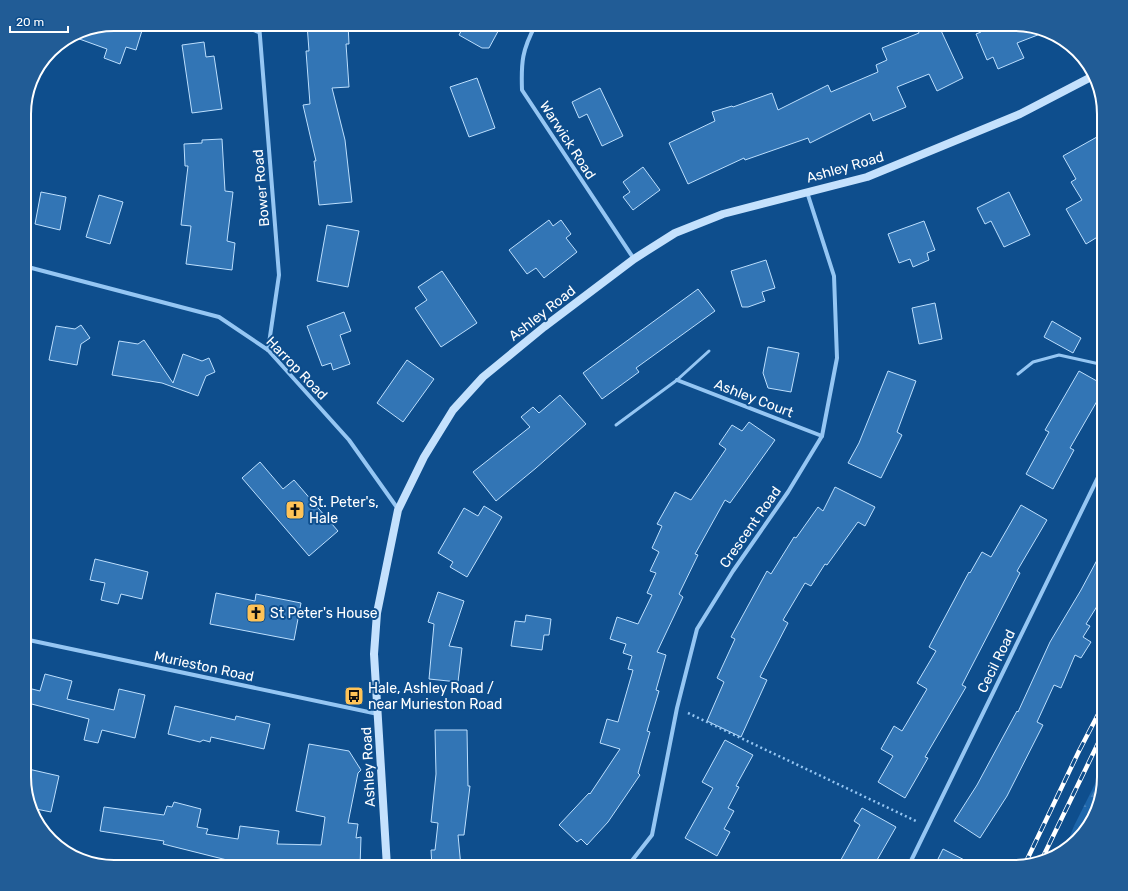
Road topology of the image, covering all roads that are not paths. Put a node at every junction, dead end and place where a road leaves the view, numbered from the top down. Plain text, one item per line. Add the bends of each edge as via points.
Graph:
1 (532, 31) edge
2 (258, 32) edge
3 (1089, 78) edge
4 (807, 192) junction
5 (634, 259) junction
6 (31, 268) edge
7 (268, 350) junction
8 (708, 351) dead end
9 (1097, 363) edge
10 (1018, 374) dead end
11 (677, 380) junction
12 (616, 425) dead end
13 (822, 436) junction
14 (1097, 479) edge
15 (398, 510) junction
16 (31, 640) edge
17 (378, 714) junction
18 (387, 860) edge
19 (632, 860) edge
20 (912, 860) edge

1 - 5 street, Warwick Road via 522,61 522,90
2 - 7 street, Bower Road via 279,275
3 - 4 main road, Ashley Road via 1020,114 887,169 867,177
4 - 5 main road, Ashley Road via 723,214 676,233
4 - 13 street, Crescent Road via 834,276 837,358
5 - 15 main road, Ashley Road via 544,327 484,377 453,410 424,456
6 - 7 street, Harrop Road via 218,317
7 - 15 street, Harrop Road via 349,440
8 - 11 lane
9 - 10 lane via 1060,355 1033,362
11 - 12 lane
11 - 13 street, Ashley Court
13 - 19 street, Crescent Road via 697,629 677,708 652,835
14 - 20 street, Cecil Road
15 - 17 main road, Ashley Road via 377,614 374,654
16 - 17 street, Murieston Road
17 - 18 main road, Ashley Road

